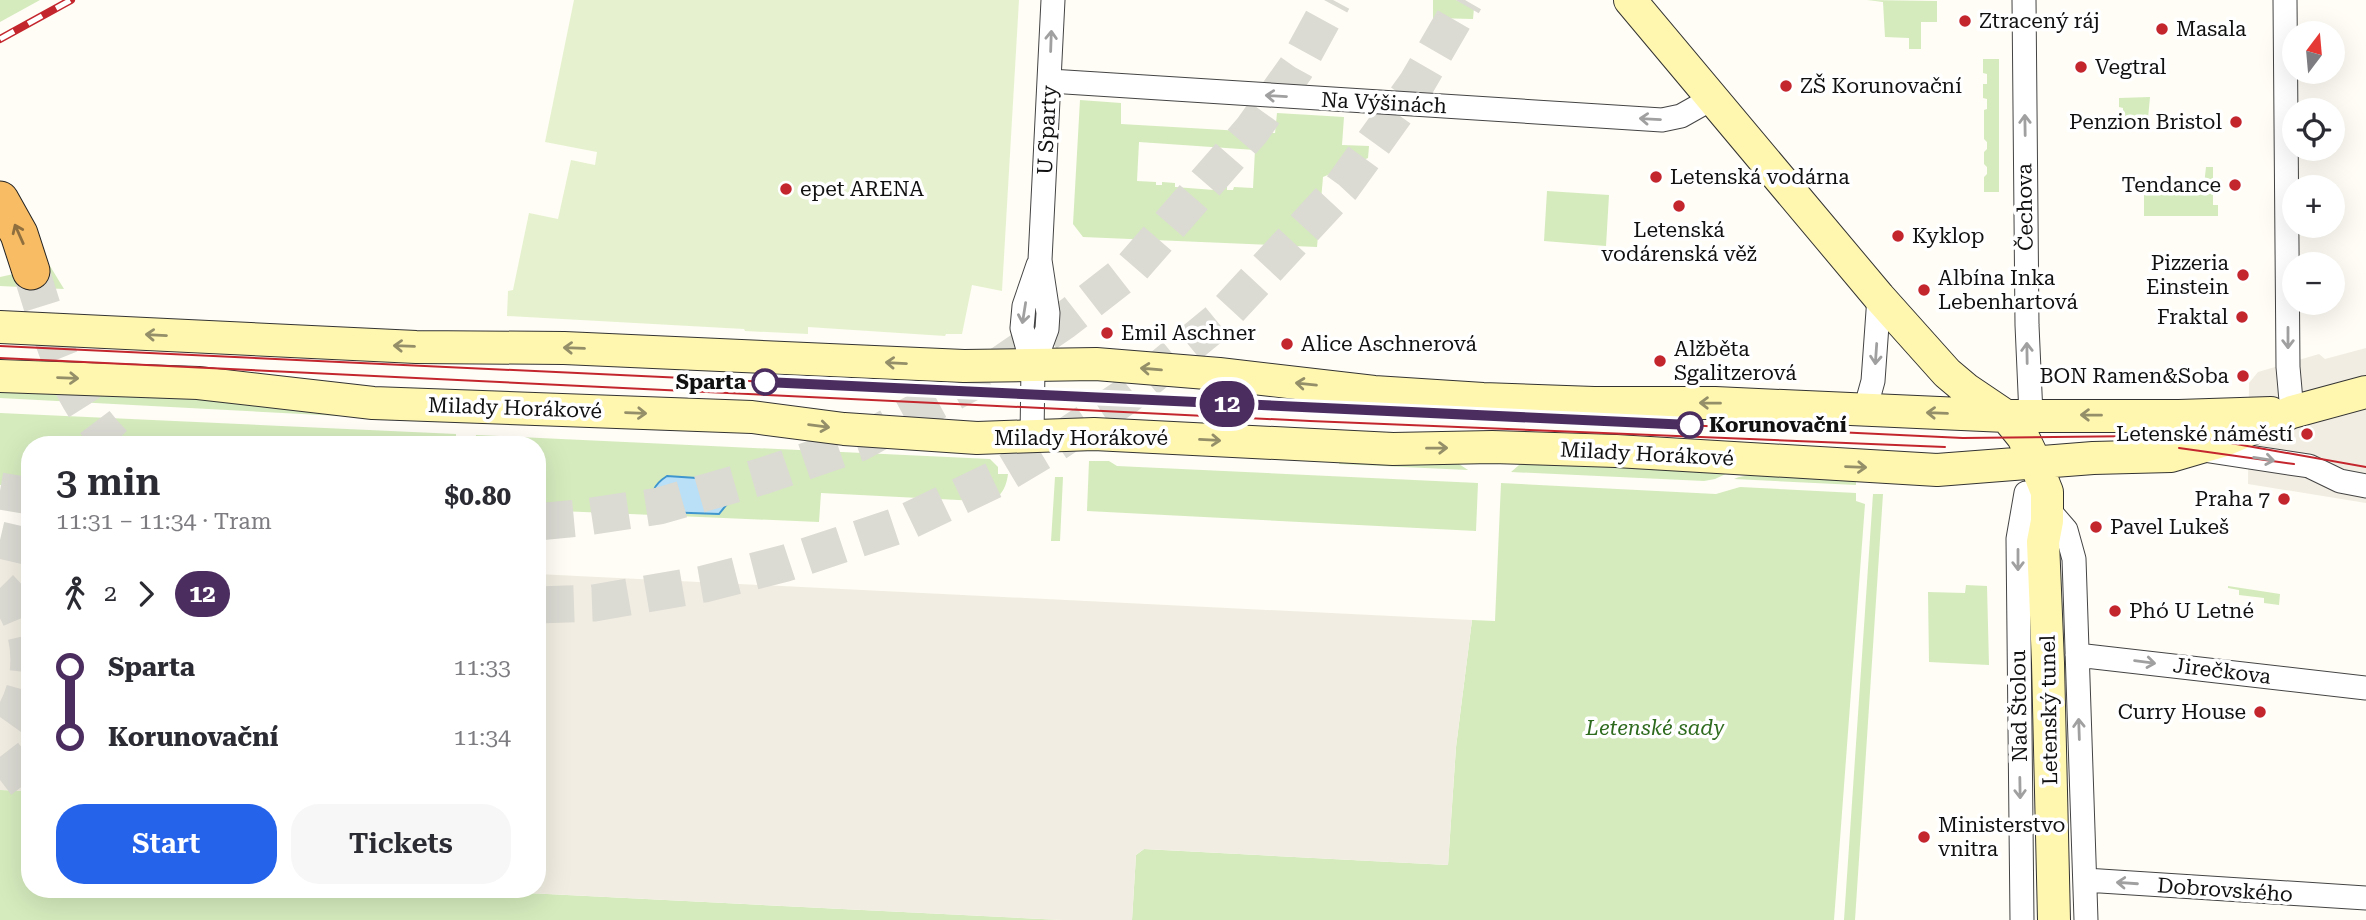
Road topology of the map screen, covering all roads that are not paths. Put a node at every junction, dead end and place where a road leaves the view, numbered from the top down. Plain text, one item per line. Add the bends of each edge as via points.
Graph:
1 (1053, 0) edge
2 (1630, 0) edge
3 (2024, 0) edge
4 (2285, 0) edge
5 (1050, 81) junction
6 (1713, 98) junction
7 (0, 200) edge
8 (32, 271) tunnel mouth
9 (1879, 297) junction
10 (0, 327) edge
11 (1033, 367) junction
12 (0, 376) edge
13 (2366, 392) edge
14 (1865, 410) junction
15 (2292, 412) junction
16 (2018, 415) junction
17 (1032, 436) junction
18 (2197, 449) junction
19 (2035, 462) junction
20 (2366, 486) edge
21 (2036, 500) junction
22 (2077, 655) junction
23 (2366, 688) edge
24 (2085, 880) junction
25 (2366, 898) edge
26 (2022, 920) edge
27 (2054, 920) edge
28 (2086, 920) edge

5 -> 1 street, U Sparty
2 - 6 main road
16 -> 3 street, Čechova via 2027,337
4 -> 15 street
6 -> 5 street, Na Výšinách via 1681,116 1662,120
5 - 11 street, U Sparty via 1040,260 1024,306 1022,328
6 - 9 main road
8 -> 7 highway
9 -> 14 street via 1873,381
9 - 16 main road via 1947,373 1966,389
11 -> 10 main road via 564,348 416,347
14 -> 11 main road via 1483,399 1096,364
11 - 17 street, U Sparty
12 -> 17 main road, Milady Horákové via 198,383 373,404 752,417 960,437
13 - 15 main road
16 -> 14 main road
15 -> 16 main road
15 - 18 main road
16 - 19 main road
17 -> 19 main road, Milady Horákové via 1094,434 1394,449 1588,450 1937,470
18 - 19 main road, Milady Horákové via 2171,456
18 -> 20 street, Milady Horákové via 2309,466 2340,481
19 - 21 main road, Letenský tunel
21 - 22 street via 2066,530 2074,559
21 -> 26 street, Nad Štolou via 2018,539
21 - 27 main road, Letenský tunel via 2043,542
22 -> 23 street, Jirečkova
24 -> 22 street
25 -> 24 street, Dobrovského
24 - 28 street

